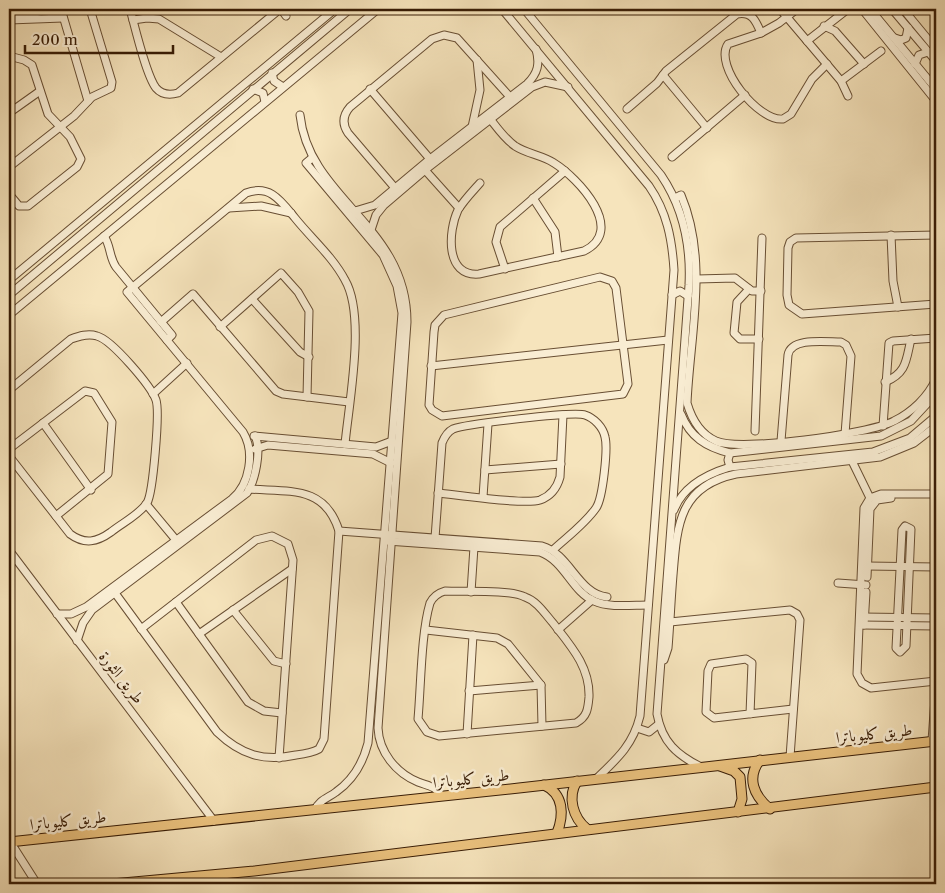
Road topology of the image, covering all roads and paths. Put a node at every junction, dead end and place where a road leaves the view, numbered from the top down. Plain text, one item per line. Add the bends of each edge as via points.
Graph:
1 (50, 9) edge
2 (60, 9) edge
3 (90, 9) edge
4 (130, 9) edge
5 (280, 9) edge
6 (334, 9) edge
7 (350, 9) edge
8 (378, 9) edge
9 (502, 9) edge
10 (524, 9) edge
11 (780, 9) edge
12 (797, 9) edge
13 (848, 9) edge
14 (892, 9) edge
15 (903, 9) edge
16 (867, 10) edge
17 (9, 15) edge
18 (286, 16) dead end
19 (787, 17) junction
20 (63, 18) junction
21 (833, 19) junction
22 (9, 20) edge
23 (133, 20) junction
24 (824, 26) junction
25 (908, 28) junction
26 (835, 31) junction
27 (761, 33) junction
28 (894, 38) junction
29 (807, 41) junction
30 (535, 47) junction
31 (936, 49) edge
32 (881, 51) dead end
33 (928, 52) junction
34 (9, 56) edge
35 (221, 57) junction
36 (477, 60) junction
37 (936, 61) edge
38 (827, 64) junction
39 (864, 64) junction
40 (915, 64) junction
41 (272, 73) junction
42 (663, 75) junction
43 (841, 82) junction
44 (283, 87) junction
45 (568, 87) junction
46 (253, 89) junction
47 (370, 89) junction
48 (936, 89) edge
49 (40, 91) junction
50 (745, 95) junction
51 (848, 96) dead end
52 (510, 98) junction
53 (936, 101) edge
54 (88, 102) junction
55 (265, 102) junction
56 (626, 109) dead end
57 (9, 114) edge
58 (300, 115) dead end
59 (491, 120) junction
60 (472, 127) junction
61 (60, 128) junction
62 (707, 128) junction
63 (185, 133) junction
64 (191, 141) junction
65 (672, 157) dead end
66 (430, 159) junction
67 (309, 161) junction
68 (9, 167) edge
69 (425, 170) junction
70 (565, 171) junction
71 (480, 183) dead end
72 (395, 188) junction
73 (9, 194) edge
74 (533, 198) junction
75 (675, 198) junction
76 (228, 208) junction
77 (459, 208) junction
78 (355, 211) junction
79 (291, 213) junction
80 (371, 230) junction
81 (891, 235) junction
82 (936, 235) edge
83 (104, 236) junction
84 (762, 238) dead end
85 (558, 257) junction
86 (505, 268) junction
87 (690, 268) junction
88 (674, 270) junction
89 (9, 280) edge
90 (697, 280) junction
91 (749, 289) junction
92 (130, 290) junction
93 (761, 291) junction
94 (9, 294) edge
95 (672, 296) junction
96 (688, 296) junction
97 (252, 299) junction
98 (936, 304) edge
99 (898, 307) junction
100 (9, 315) edge
101 (161, 322) junction
102 (220, 327) junction
103 (170, 338) junction
104 (936, 338) edge
105 (759, 339) junction
106 (911, 339) junction
107 (668, 340) junction
108 (623, 344) junction
109 (687, 351) junction
110 (309, 357) junction
111 (187, 364) junction
112 (431, 366) junction
113 (936, 379) edge
114 (885, 382) junction
115 (9, 390) edge
116 (153, 394) junction
117 (936, 394) edge
118 (307, 397) junction
119 (349, 402) junction
120 (680, 411) junction
121 (563, 414) junction
122 (936, 416) edge
123 (43, 423) junction
124 (488, 424) junction
125 (883, 426) junction
126 (936, 426) edge
127 (755, 431) dead end
128 (845, 434) junction
129 (255, 436) junction
130 (246, 437) junction
131 (392, 441) junction
132 (786, 443) junction
133 (345, 444) junction
134 (258, 447) junction
135 (9, 449) edge
136 (249, 450) junction
137 (730, 453) junction
138 (9, 456) edge
139 (391, 462) junction
140 (852, 462) junction
141 (561, 464) junction
142 (796, 464) junction
143 (730, 467) junction
144 (485, 470) junction
145 (250, 489) junction
146 (91, 490) junction
147 (438, 493) junction
148 (935, 495) edge
149 (483, 497) junction
150 (874, 498) junction
151 (146, 504) junction
152 (56, 516) junction
153 (672, 517) junction
154 (212, 518) junction
155 (339, 531) junction
156 (388, 538) junction
157 (435, 538) junction
158 (865, 539) junction
159 (176, 540) junction
160 (474, 547) junction
161 (541, 549) junction
162 (9, 550) edge
163 (553, 550) junction
164 (159, 557) junction
165 (867, 566) junction
166 (900, 566) junction
167 (910, 567) junction
168 (936, 567) edge
169 (292, 569) junction
170 (139, 572) junction
171 (670, 574) junction
172 (838, 583) dead end
173 (864, 585) junction
174 (471, 592) junction
175 (115, 593) junction
176 (607, 597) dead end
177 (592, 600) junction
178 (176, 602) junction
179 (648, 605) junction
180 (90, 608) junction
181 (233, 610) junction
182 (57, 614) junction
183 (936, 618) edge
184 (862, 621) junction
185 (896, 621) junction
186 (670, 622) junction
187 (907, 622) junction
188 (936, 626) edge
189 (141, 629) junction
190 (426, 630) junction
191 (558, 630) junction
192 (199, 634) junction
193 (473, 635) junction
194 (77, 641) junction
195 (286, 664) junction
196 (660, 667) junction
197 (936, 682) edge
198 (541, 686) junction
199 (470, 691) junction
200 (793, 709) junction
201 (282, 713) junction
202 (750, 714) junction
203 (659, 724) junction
204 (542, 726) junction
205 (637, 728) junction
206 (378, 734) junction
207 (467, 734) junction
208 (370, 736) junction
209 (934, 741) edge
210 (790, 757) junction
211 (279, 758) junction
212 (760, 760) junction
213 (718, 765) junction
214 (701, 767) junction
215 (596, 779) junction
216 (577, 781) junction
217 (544, 785) junction
218 (936, 787) edge
219 (441, 796) junction
220 (770, 808) junction
221 (315, 810) junction
222 (738, 812) junction
223 (214, 821) junction
224 (587, 829) junction
225 (557, 833) junction
226 (9, 841) edge
227 (37, 884) edge
228 (112, 884) edge

1 - 17 street via 29,15
2 - 20 street
3 - 54 street via 112,82 109,90
4 - 23 street
5 - 18 street
5 - 35 street
6 - 63 street
7 - 41 street
8 - 44 street
9 - 30 street
10 - 75 street via 656,168
11 - 19 street
12 - 19 street
13 - 21 street
14 - 25 street
15 - 31 street
16 - 28 street
16 - 53 street
19 - 27 street
19 - 29 street
20 - 22 street
20 - 54 street
21 - 24 street
21 - 26 street
23 - 35 street via 159,19
23 - 35 street via 152,80 160,92 178,93
24 - 26 street
24 - 29 street
25 - 28 street via 908,36 904,39
25 - 33 street
26 - 39 street
27 - 42 street via 752,16 737,14
27 - 50 street via 730,42 725,48 732,77
28 - 40 street
29 - 38 street
30 - 45 street
30 - 52 street via 537,71
32 - 39 street
33 - 37 street
33 - 40 street via 919,55
34 - 49 street via 32,65
36 - 47 street via 457,38 438,36
36 - 52 street
36 - 60 street via 480,90
38 - 43 street
38 - 50 street via 783,119 772,117
39 - 43 street
40 - 48 street
41 - 44 street via 274,80
41 - 46 street
42 - 56 street
42 - 62 street
43 - 51 street
44 - 55 street
45 - 59 street via 550,82 538,84
45 - 88 street via 658,200 669,230
46 - 55 street via 263,93
46 - 64 street
47 - 66 street
47 - 72 street via 346,111 344,125
49 - 57 street
49 - 61 street via 48,114
50 - 62 street
52 - 60 street
54 - 61 street
55 - 83 street
58 - 67 street
59 - 69 street
59 - 70 street via 514,145 549,160
60 - 66 street
61 - 68 street
61 - 73 street via 80,154 80,164 28,206 19,206
62 - 65 street
63 - 64 street
63 - 89 street
64 - 94 street
66 - 72 street
67 - 78 street
67 - 131 street via 378,248 398,286 402,323
69 - 77 street
69 - 80 street via 379,210
70 - 74 street
70 - 85 street via 596,206 601,226 590,248
71 - 77 street
72 - 78 street via 374,206
74 - 85 street via 555,232
74 - 86 street via 498,230 497,246
75 - 87 street via 688,236
75 - 90 street via 681,195 691,222
76 - 79 street via 261,206
76 - 79 street via 246,193 261,190 275,196
76 - 92 street
77 - 86 street via 451,237 457,266 472,274
78 - 80 street
79 - 119 street via 342,274 353,298 356,327
80 - 156 street via 396,266 407,310
81 - 82 street
81 - 99 street
81 - 99 street via 799,237 793,240 788,248 787,300 792,309 802,314
83 - 92 street via 110,245 114,264
83 - 100 street
84 - 93 street
85 - 86 street
87 - 88 street via 682,274
87 - 96 street
88 - 95 street
90 - 91 street via 735,278
90 - 109 street
91 - 93 street
91 - 105 street via 737,302 734,333 740,339
92 - 101 street
92 - 103 street
93 - 105 street
95 - 96 street via 680,291
95 - 107 street
96 - 109 street
97 - 102 street
97 - 110 street via 300,352
97 - 110 street via 281,273 309,311
98 - 99 street
101 - 102 street via 192,294
101 - 103 street
102 - 118 street via 276,391
103 - 111 street
104 - 106 street
105 - 127 street
106 - 114 street via 903,369 897,377
106 - 114 street via 889,343
107 - 108 street
107 - 179 street
108 - 112 street
108 - 112 street via 627,388 620,396 442,416 429,405
108 - 112 street via 616,288 612,281 600,277 444,315 435,326
109 - 120 street
109 - 132 street via 688,403 694,422 701,430 727,445
110 - 118 street
111 - 116 street
111 - 130 street
113 - 125 street via 910,412
114 - 125 street
115 - 116 street via 71,339 93,335 113,346
116 - 151 street via 157,414 151,490
117 - 132 street via 911,421 888,434 861,440
118 - 119 street
119 - 133 street
120 - 137 street via 686,427 698,440
120 - 153 street
121 - 124 street
121 - 141 street
121 - 163 street via 585,415 603,430 606,438 603,488 597,507
122 - 142 street via 910,438 886,448
123 - 135 street
123 - 146 street
123 - 146 street via 85,391 94,393 112,418 108,474
124 - 144 street
124 - 147 street via 454,429 444,437
125 - 128 street
126 - 140 street via 914,444 897,452
128 - 132 street
128 - 132 street via 850,350 841,342 796,344 788,355
129 - 130 street
129 - 133 street
129 - 134 street
130 - 136 street
131 - 133 street via 376,446
131 - 139 street
132 - 137 street
134 - 136 street
134 - 139 street via 268,445 373,454
134 - 145 street
136 - 154 street via 243,487
137 - 143 street
138 - 152 street
139 - 156 street
140 - 142 street
140 - 150 street
141 - 144 street
141 - 149 street via 557,486 544,498 532,502
142 - 143 street
142 - 171 street via 723,477 700,490 678,523
143 - 153 street via 694,484 676,505
144 - 149 street
145 - 154 street via 244,497
145 - 155 street via 314,496 326,507
146 - 152 street
147 - 149 street
147 - 157 street
148 - 150 street
150 - 158 street via 866,512
151 - 152 street via 94,542 76,539
151 - 159 street
153 - 171 street
154 - 159 street
154 - 164 street
155 - 156 street
155 - 211 street via 324,739 316,751
156 - 157 street
156 - 160 street
156 - 206 street
156 - 208 street
157 - 161 street
158 - 165 street
158 - 173 street
159 - 164 street
160 - 161 street
160 - 174 street
161 - 163 street
161 - 177 street
162 - 182 street, طريق الثورة
163 - 176 street via 593,592
164 - 170 street
165 - 166 street
165 - 173 street
166 - 167 street
166 - 167 street via 902,530 908,526 911,529
166 - 185 street
167 - 168 street
167 - 187 street
169 - 178 street via 292,551 288,544 272,536 264,536
169 - 181 street
169 - 195 street
170 - 175 street
170 - 180 street
171 - 186 street
171 - 196 street
172 - 173 street
173 - 184 street
174 - 190 street via 445,591 436,595 430,603
174 - 191 street via 527,597
175 - 180 street
175 - 189 street
177 - 179 street via 604,604
177 - 191 street
178 - 189 street
178 - 192 street
179 - 205 street
180 - 182 street
180 - 194 street
181 - 192 street
181 - 195 street via 274,661
182 - 194 street, طريق الثورة
183 - 187 street
184 - 185 street
184 - 197 street via 857,674 864,684 871,688
185 - 187 street
185 - 187 street via 896,648 900,652 906,646
186 - 196 street via 668,648
186 - 200 street via 794,611 800,620
187 - 188 street
189 - 211 street via 230,745 246,754
190 - 193 street
190 - 207 street via 418,719 423,728 433,735
191 - 204 street via 587,673 588,710 576,723
192 - 201 street via 248,702 264,711
193 - 198 street via 497,638 508,644
193 - 199 street
194 - 223 street, طريق الثورة
195 - 201 street
196 - 203 street
197 - 209 street
198 - 199 street
198 - 204 street
199 - 207 street
200 - 202 street
200 - 210 street
201 - 211 street
202 - 202 street via 752,663 746,659 711,664 707,714 714,718
203 - 205 street via 649,732
203 - 214 street via 674,749
204 - 207 street
205 - 215 street via 624,753
206 - 208 street via 375,738
206 - 219 street via 397,769 436,789
208 - 221 street via 364,758 352,777
209 - 210 main road, طريق كليوباترا
210 - 212 main road, طريق كليوباترا
212 - 213 main road, طريق كليوباترا
212 - 220 main road via 753,775 754,792
213 - 214 main road, طريق كليوباترا
213 - 222 main road via 740,777 742,799
214 - 215 main road, طريق كليوباترا
215 - 216 main road, طريق كليوباترا
216 - 217 main road, طريق كليوباترا
216 - 224 main road via 572,795 574,811
217 - 219 main road, طريق كليوباترا
217 - 225 main road via 553,790 560,802
218 - 220 main road
219 - 221 main road, طريق كليوباترا
220 - 222 main road
221 - 223 main road, طريق كليوباترا
222 - 224 main road
223 - 226 main road, طريق كليوباترا
224 - 225 main road
225 - 228 main road via 254,871
226 - 227 street

